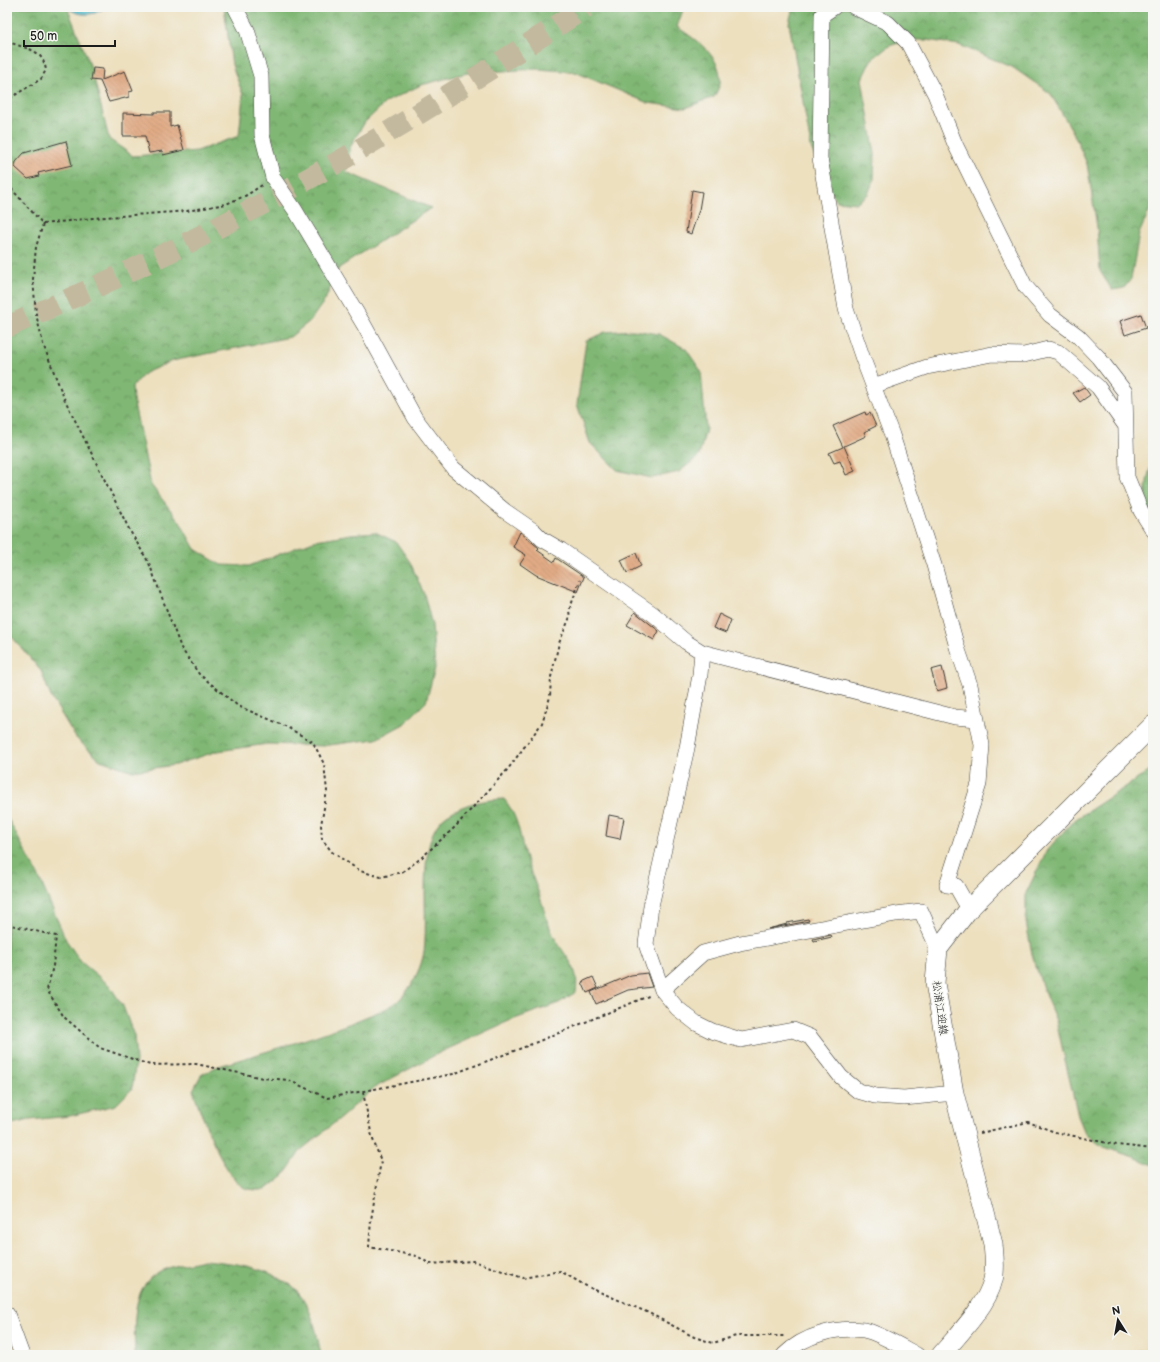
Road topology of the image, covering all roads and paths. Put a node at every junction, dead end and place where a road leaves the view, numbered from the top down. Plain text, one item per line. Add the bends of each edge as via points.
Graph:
1 (235, 7) edge
2 (834, 7) edge
3 (854, 7) edge
4 (7, 41) edge
5 (7, 100) edge
6 (273, 178) junction
7 (7, 184) edge
8 (43, 224) junction
9 (874, 386) junction
10 (1125, 425) junction
11 (1153, 530) edge
12 (584, 568) junction
13 (702, 652) junction
14 (977, 720) junction
15 (1153, 725) edge
16 (969, 910) junction
17 (7, 924) edge
18 (938, 949) junction
19 (662, 990) junction
20 (363, 1092) junction
21 (954, 1093) junction
22 (966, 1136) junction
23 (1153, 1149) edge
24 (7, 1314) edge
25 (806, 1338) junction
26 (22, 1355) edge
27 (784, 1355) edge
28 (916, 1355) edge
29 (941, 1355) edge

1 - 6 street via 247,30 261,76 262,135
2 - 9 street via 822,15 820,158 846,309
3 - 10 street via 888,23 908,43 935,94 956,144 1025,286 1050,315 1078,336 1098,357 1125,392
4 - 5 path via 39,54 44,59 46,70 41,79
6 - 8 path via 247,195 226,204 187,211
6 - 12 street via 364,325 415,418 453,468 505,512
7 - 8 path
8 - 12 path via 36,247 33,278 36,314 43,344 64,398 130,531 149,563 181,648 199,674 238,706 285,726 313,742 324,764 327,791 320,825 322,839 332,852 360,871 381,877 402,872 455,827 513,763 542,723 550,697 551,677 559,643 570,618 569,610
9 - 10 street via 927,366 992,354 1024,355 1048,349 1058,352 1098,387
9 - 14 street via 934,565 970,685
10 - 11 street via 1127,477 1141,511
12 - 13 street
13 - 14 street via 955,717
13 - 19 street via 687,748 651,906 646,944
14 - 16 street via 982,745 979,784 947,885 956,886
15 - 16 main road
16 - 18 main road
17 - 20 path via 56,936 47,990 64,1017 100,1048 150,1065 196,1064 263,1078 288,1080 327,1098
18 - 19 street via 921,911 896,914 703,953
18 - 21 main road, 松浦江迎線 via 935,983
19 - 20 path via 454,1074
19 - 21 street via 677,1008 712,1032 741,1040 793,1030 810,1037 841,1077 858,1091 875,1096 904,1098
20 - 25 path via 372,1136 381,1161 370,1220 369,1247 417,1256 430,1264 473,1261 523,1278 560,1271 694,1337 713,1343 736,1336
21 - 22 main road, 松浦江迎線
22 - 23 path via 1028,1122 1055,1132 1117,1145
22 - 29 main road, 松浦江迎線 via 993,1244 994,1280 988,1295
24 - 26 street
25 - 27 street
25 - 28 street via 832,1331 865,1330

